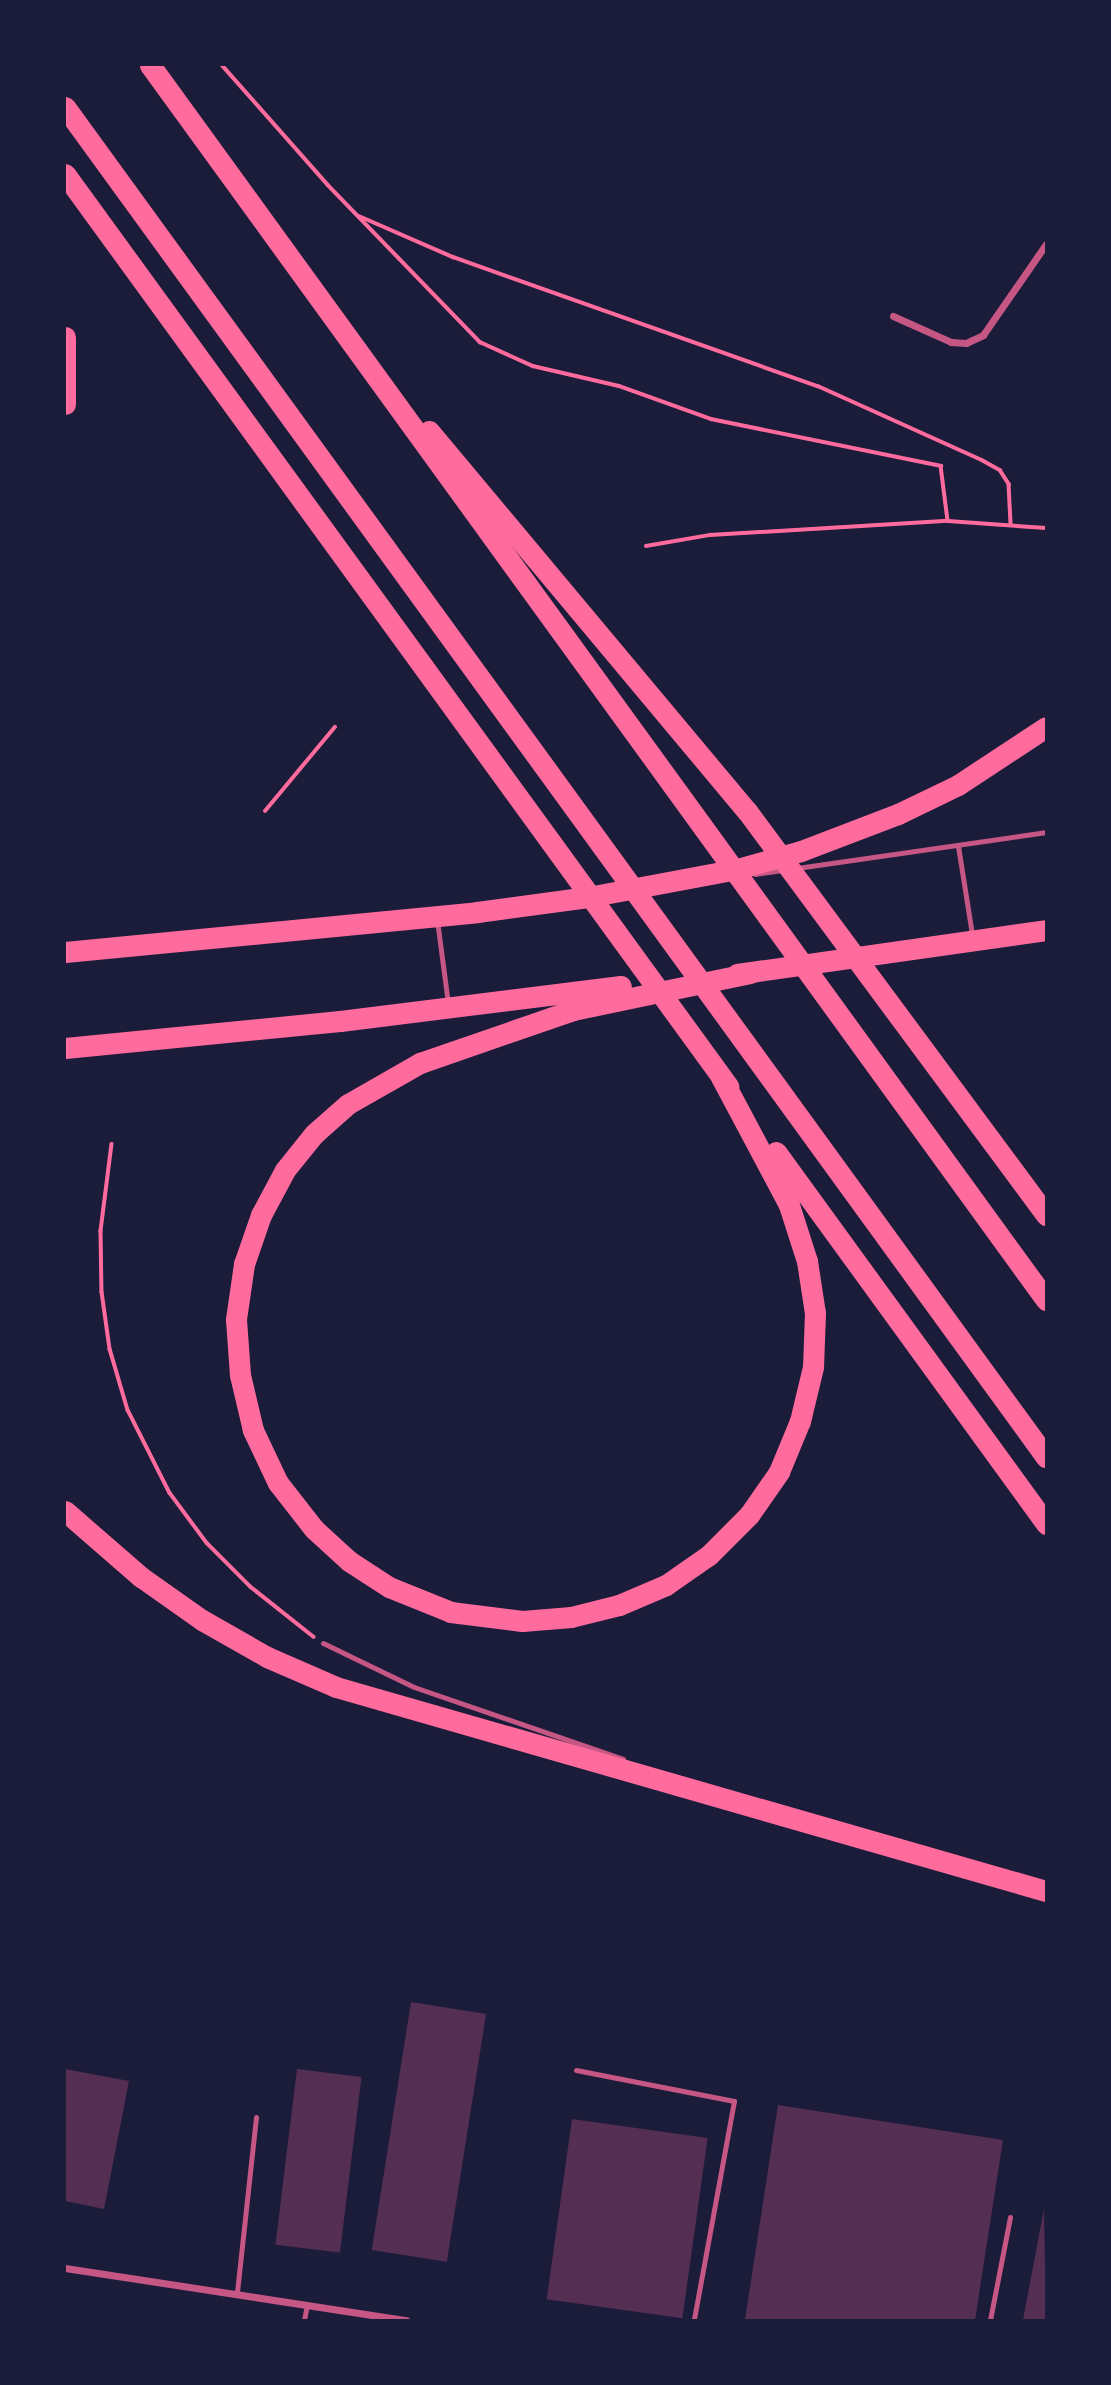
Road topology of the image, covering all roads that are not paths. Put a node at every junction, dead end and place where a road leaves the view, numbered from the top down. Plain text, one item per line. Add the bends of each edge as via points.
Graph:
1 (150, 65) edge
2 (65, 107) edge
3 (65, 174) edge
4 (1046, 244) edge
5 (893, 316) dead end
6 (339, 326) junction
7 (65, 337) edge
8 (65, 404) edge
9 (1046, 727) edge
10 (1046, 832) edge
11 (958, 846) junction
12 (552, 902) junction
13 (437, 916) junction
14 (1046, 930) edge
15 (973, 941) junction
16 (65, 952) edge
17 (750, 973) junction
18 (449, 1009) junction
19 (65, 1048) edge
20 (721, 1077) junction
21 (1010, 1164) junction
22 (1046, 1207) edge
23 (1046, 1215) edge
24 (1046, 1300) edge
25 (1046, 1457) edge
26 (65, 1511) edge
27 (1046, 1524) edge
28 (323, 1643) road end
29 (625, 1760) dead end
30 (639, 1764) dead end
31 (837, 1832) junction
32 (1046, 1891) edge
33 (576, 2070) dead end
34 (256, 2117) dead end
35 (1010, 2217) dead end
36 (65, 2268) edge
37 (237, 2292) junction
38 (307, 2304) junction
39 (304, 2320) edge
40 (406, 2320) edge
41 (694, 2320) edge
42 (990, 2320) edge

1 - 6 highway
2 - 25 highway
3 - 20 highway
4 - 5 street via 983,335 966,343 951,342
6 - 21 highway via 747,811
6 - 24 highway
7 - 8 highway
9 - 12 highway via 925,802 801,851 696,877
10 - 11 lane
11 - 12 lane
11 - 15 lane
12 - 13 highway
13 - 16 highway
13 - 18 lane
14 - 15 highway
15 - 17 highway
17 - 18 highway
17 - 20 highway via 573,1010 430,1059 348,1104 314,1134 285,1170 261,1215 244,1265 236,1319 240,1375 253,1430 278,1483 314,1529 349,1561 389,1587 452,1612 522,1621 571,1618 642,1597 688,1571 729,1537 765,1495 791,1447 803,1412 813,1367 815,1313 807,1261 789,1205
18 - 19 highway
20 - 27 highway
21 - 22 highway
21 - 23 highway
26 - 31 highway via 171,1599 300,1673 419,1714
28 - 29 lane via 414,1687
30 - 31 lane
31 - 32 highway
33 - 41 lane via 734,2101
34 - 37 lane
35 - 42 lane
36 - 37 street
37 - 38 street
38 - 39 lane
38 - 40 street

